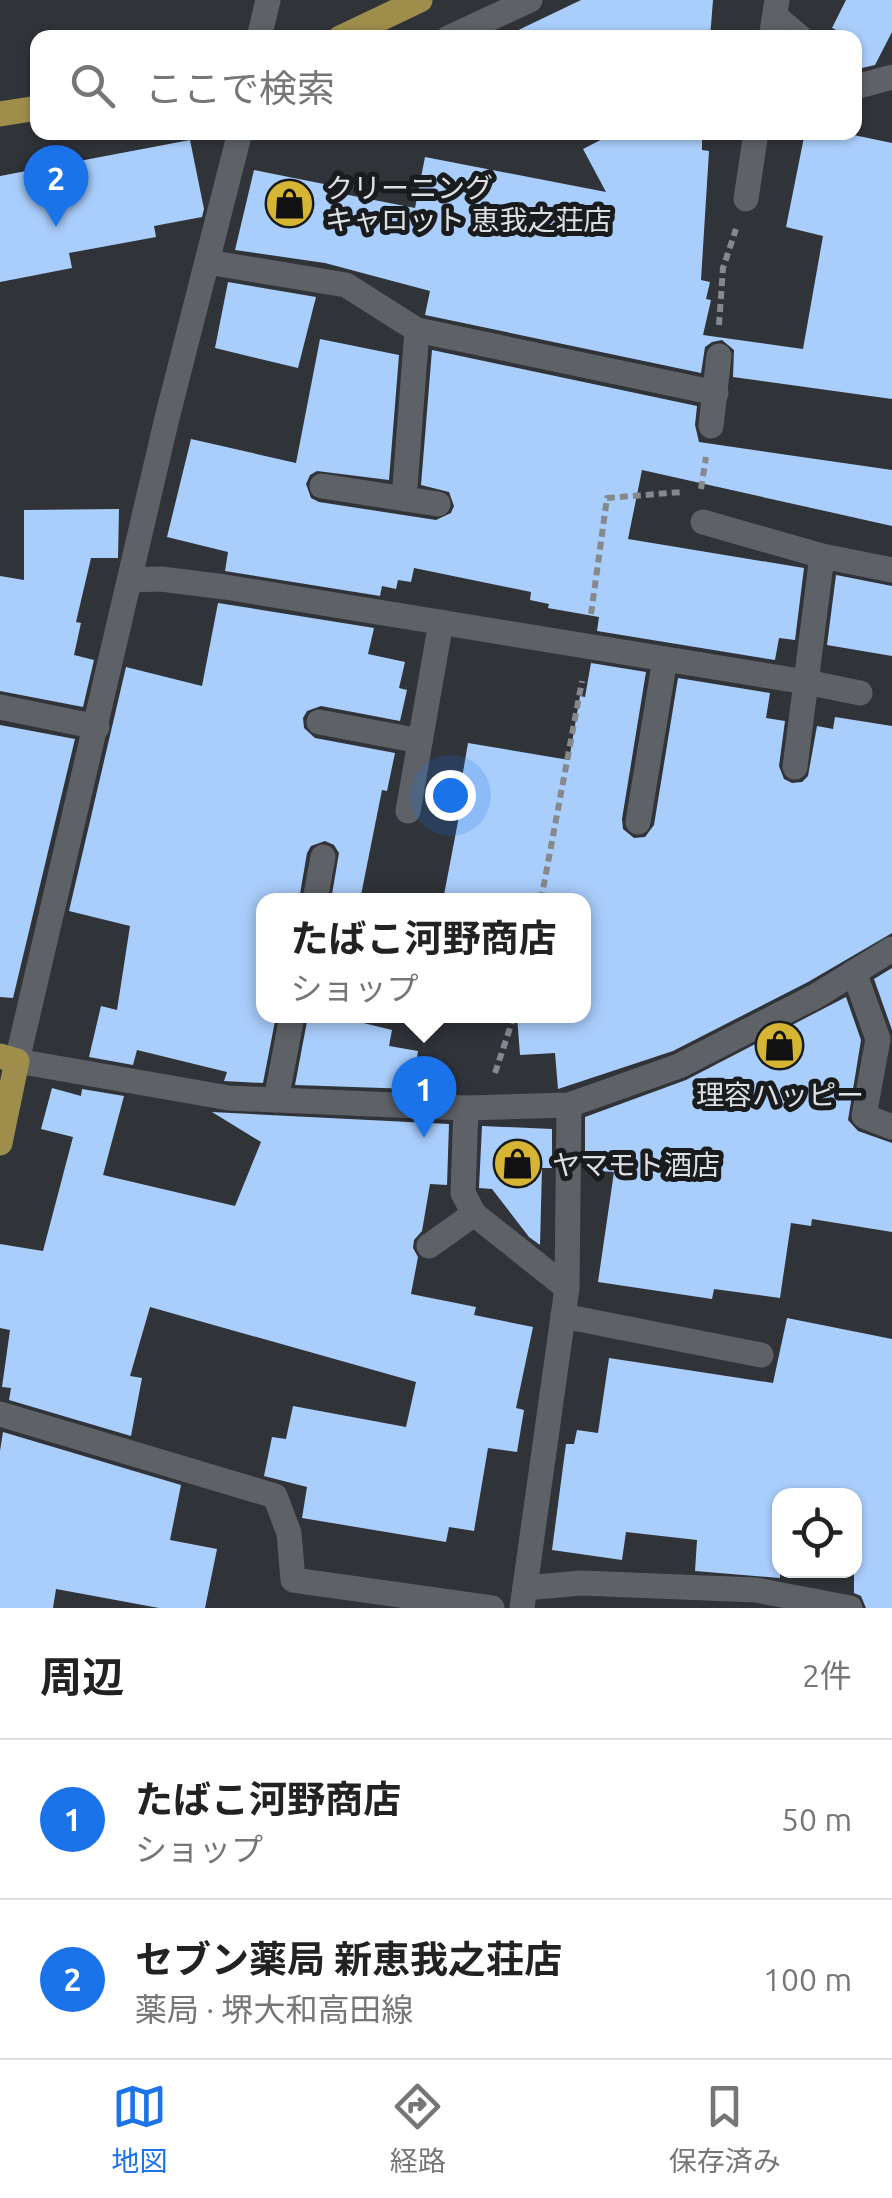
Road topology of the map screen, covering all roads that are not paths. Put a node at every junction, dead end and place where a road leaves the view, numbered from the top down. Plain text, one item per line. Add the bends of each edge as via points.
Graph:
1 (268, 0) edge
2 (390, 0) edge
3 (420, 0) edge
4 (530, 0) edge
5 (261, 30) edge
6 (351, 30) edge
7 (357, 30) edge
8 (465, 30) edge
9 (892, 77) edge
10 (862, 85) edge
11 (30, 109) edge
12 (0, 114) edge
13 (238, 140) edge
14 (755, 140) edge
15 (746, 199) road end
16 (207, 262) junction
17 (417, 330) junction
18 (719, 356) road end
19 (716, 393) junction
20 (711, 426) road end
21 (322, 486) dead end
22 (404, 499) junction
23 (438, 504) dead end
24 (703, 522) road end
25 (822, 556) junction
26 (892, 570) edge
27 (130, 580) junction
28 (440, 622) junction
29 (665, 660) junction
30 (806, 682) junction
31 (860, 692) dead end
32 (0, 706) edge
33 (318, 722) dead end
34 (97, 727) junction
35 (420, 741) junction
36 (795, 767) dead end
37 (408, 812) dead end
38 (638, 822) dead end
39 (323, 857) dead end
40 (315, 893) edge
41 (892, 949) edge
42 (854, 972) junction
43 (291, 1023) edge
44 (9, 1059) edge
45 (276, 1100) junction
46 (569, 1105) junction
47 (475, 1108) junction
48 (892, 1127) edge
49 (0, 1142) edge
50 (474, 1214) junction
51 (428, 1246) dead end
52 (567, 1288) junction
53 (563, 1316) junction
54 (761, 1355) dead end
55 (0, 1414) edge
56 (523, 1598) edge
57 (492, 1608) edge
58 (850, 1608) edge

1 - 5 street
2 - 6 street
3 - 7 main road
4 - 8 street
9 - 10 street
11 - 12 main road
13 - 16 street
14 - 15 street
16 - 17 street via 346,285
16 - 27 street
17 - 19 street
17 - 22 street
18 - 19 street
19 - 20 street
21 - 22 street
22 - 23 street
24 - 25 street
25 - 26 street
25 - 30 street
27 - 28 street via 225,586
27 - 34 street
28 - 29 street
28 - 35 street
29 - 30 street
29 - 38 street
30 - 31 street
30 - 36 street
32 - 34 street
33 - 35 street
34 - 44 street
35 - 37 street
39 - 40 street
41 - 42 street
42 - 46 street via 678,1066
42 - 48 street via 878,1039 864,1116
43 - 45 street
44 - 45 street via 228,1098
44 - 49 main road
45 - 47 street
46 - 47 street
46 - 52 street
47 - 50 street via 463,1193
50 - 51 street
50 - 52 street
52 - 53 street
53 - 54 street
53 - 56 street
55 - 57 street via 275,1496 290,1532 293,1580
56 - 58 street via 581,1582 756,1590

